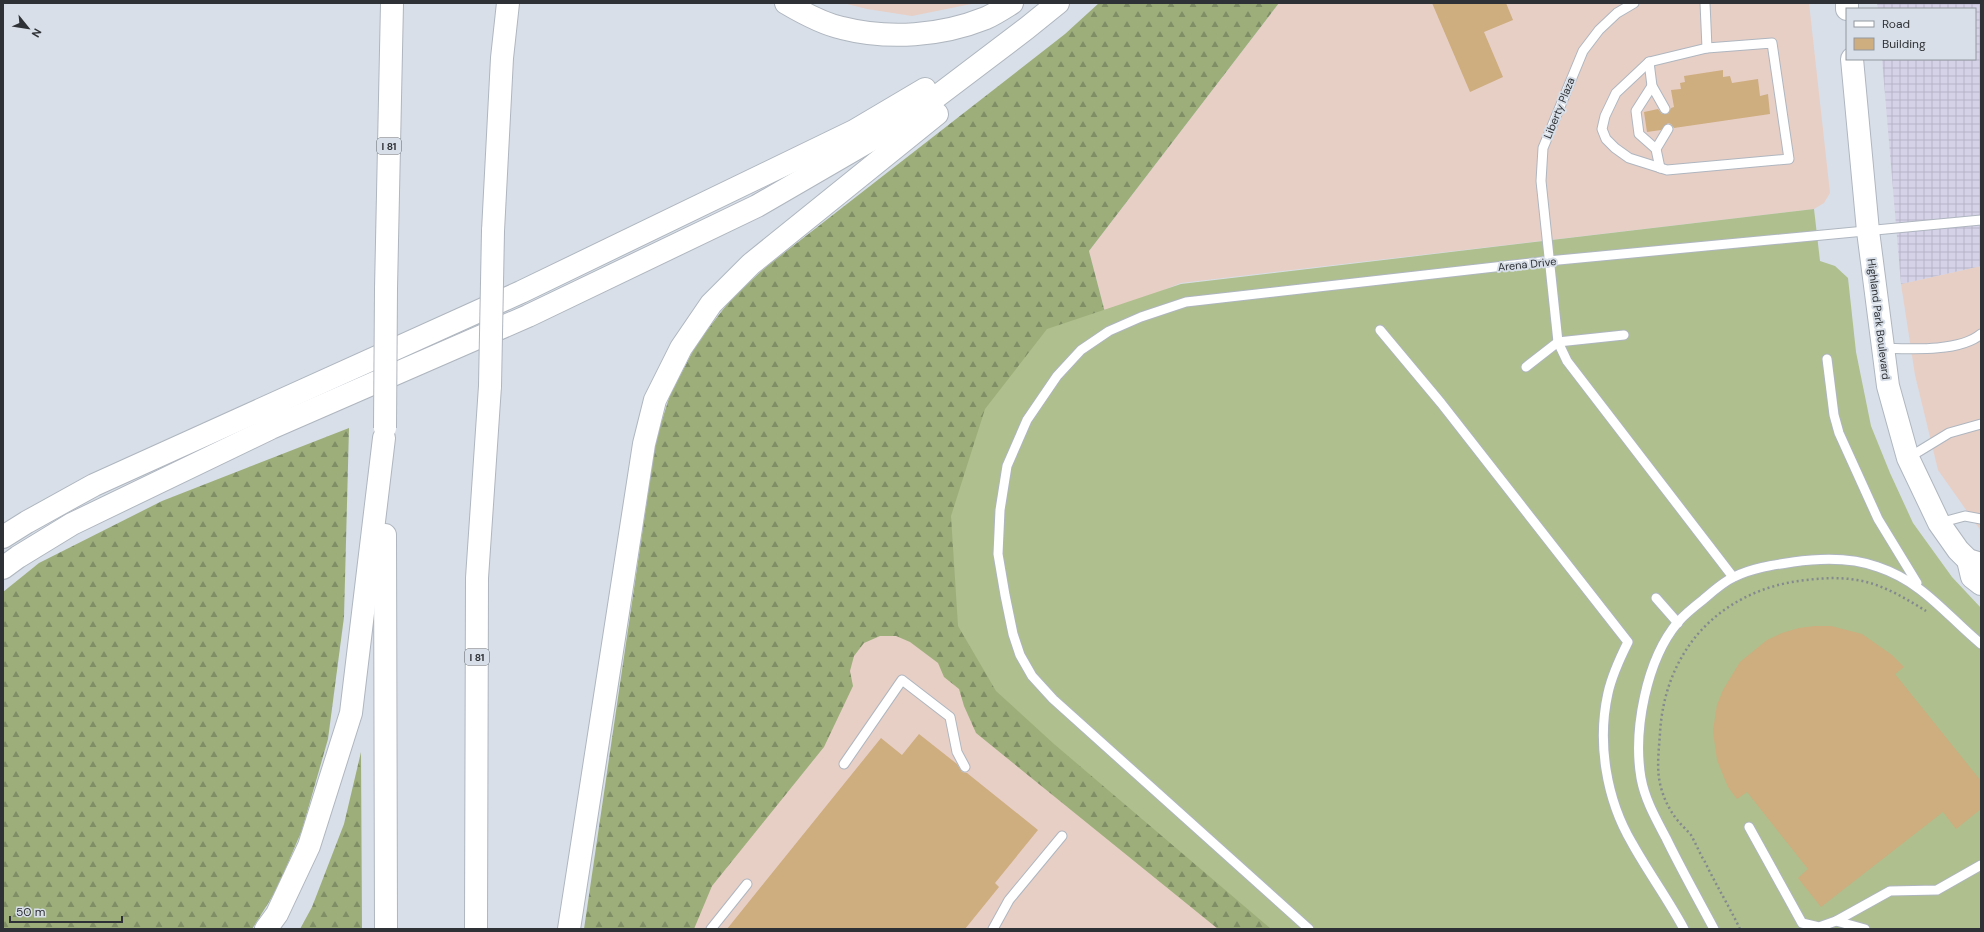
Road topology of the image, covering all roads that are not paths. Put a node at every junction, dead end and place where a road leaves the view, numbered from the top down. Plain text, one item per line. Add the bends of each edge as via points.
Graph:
1 (392, 3) edge
2 (508, 3) edge
3 (786, 3) edge
4 (1012, 3) edge
5 (1037, 3) edge
6 (1058, 3) edge
7 (1066, 3) edge
8 (1634, 3) edge
9 (1705, 3) edge
10 (1707, 48) junction
11 (1852, 60) edge
12 (1649, 62) junction
13 (1652, 86) junction
14 (1665, 108) dead end
15 (1668, 129) dead end
16 (1656, 149) junction
17 (1660, 168) junction
18 (1981, 220) edge
19 (1868, 231) junction
20 (1548, 262) junction
21 (1380, 330) dead end
22 (1981, 334) edge
23 (1624, 335) dead end
24 (1558, 342) junction
25 (1882, 348) junction
26 (1827, 360) dead end
27 (1526, 367) dead end
28 (1981, 424) edge
29 (385, 433) junction
30 (1908, 458) junction
31 (1981, 519) edge
32 (1939, 523) junction
33 (3, 537) edge
34 (1975, 562) edge
35 (3, 568) edge
36 (1733, 577) junction
37 (1981, 584) edge
38 (1927, 594) junction
39 (1656, 598) dead end
40 (1678, 623) junction
41 (1981, 644) edge
42 (844, 764) dead end
43 (965, 767) dead end
44 (1749, 827) dead end
45 (1062, 836) dead end
46 (1981, 865) edge
47 (747, 884) dead end
48 (1836, 921) junction
49 (266, 929) edge
50 (386, 929) edge
51 (476, 929) edge
52 (569, 929) edge
53 (711, 929) edge
54 (993, 929) edge
55 (1309, 929) edge
56 (1684, 929) edge
57 (1714, 929) edge
58 (1865, 929) edge

1 - 29 main road, I 81, bridge
2 - 51 main road, I 81, bridge via 502,58 493,231 490,386 477,578
3 - 4 main road via 841,28 907,36 952,28 986,18
5 - 33 main road via 981,49 912,98 854,131 521,292 94,485
6 - 35 main road via 907,119 757,206 528,316 221,452 72,524
7 - 52 main road via 986,75 750,264 711,304 681,348 655,400 644,444
8 - 20 lane, Liberty Plaza via 1617,13 1599,30 1583,51 1548,132 1541,162
9 - 10 lane
10 - 12 lane
10 - 17 lane via 1772,43 1788,158 1667,170
11 - 19 main road, Highland Park Boulevard
12 - 13 lane
12 - 17 lane via 1616,93 1602,129 1606,139 1629,158
13 - 14 lane
13 - 16 lane via 1636,111 1639,134
15 - 16 lane
16 - 17 lane
18 - 19 lane, Arena Drive
19 - 20 lane, Arena Drive
19 - 25 main road, Highland Park Boulevard
20 - 24 lane, Liberty Plaza
20 - 55 lane, Arena Drive via 1186,302 1141,317 1109,331 1081,350 1057,376 1027,420 1007,466 1000,510 998,554 1013,634 1020,655 1032,676 1058,703
21 - 56 lane via 1441,402 1628,642 1608,693 1604,742 1608,778 1614,802 1631,842
22 - 25 lane via 1974,340 1962,344 1912,349
23 - 24 lane
24 - 27 lane
24 - 36 lane, Liberty Plaza via 1567,361
25 - 30 main road, Highland Park Boulevard via 1888,386
26 - 38 lane via 1834,415 1839,433 1878,519 1914,580
28 - 30 lane via 1949,433
29 - 49 main road via 351,713 309,846 277,914
29 - 50 main road, I 81
30 - 32 main road, Highland Park Boulevard
31 - 32 lane via 1965,516
32 - 34 main road, Highland Park Boulevard via 1958,550
34 - 37 main road, Highland Park Boulevard via 1972,577
36 - 38 lane via 1766,566 1805,560 1857,561 1896,574
36 - 40 lane via 1715,589
38 - 41 lane
39 - 40 lane
40 - 57 lane via 1660,651 1642,704 1639,745 1641,778 1646,798 1656,819
42 - 43 lane via 902,680 950,717 957,752
44 - 48 lane via 1802,923 1819,927
45 - 54 lane via 1009,900
46 - 48 lane via 1937,890 1890,891
47 - 53 lane
48 - 58 lane

